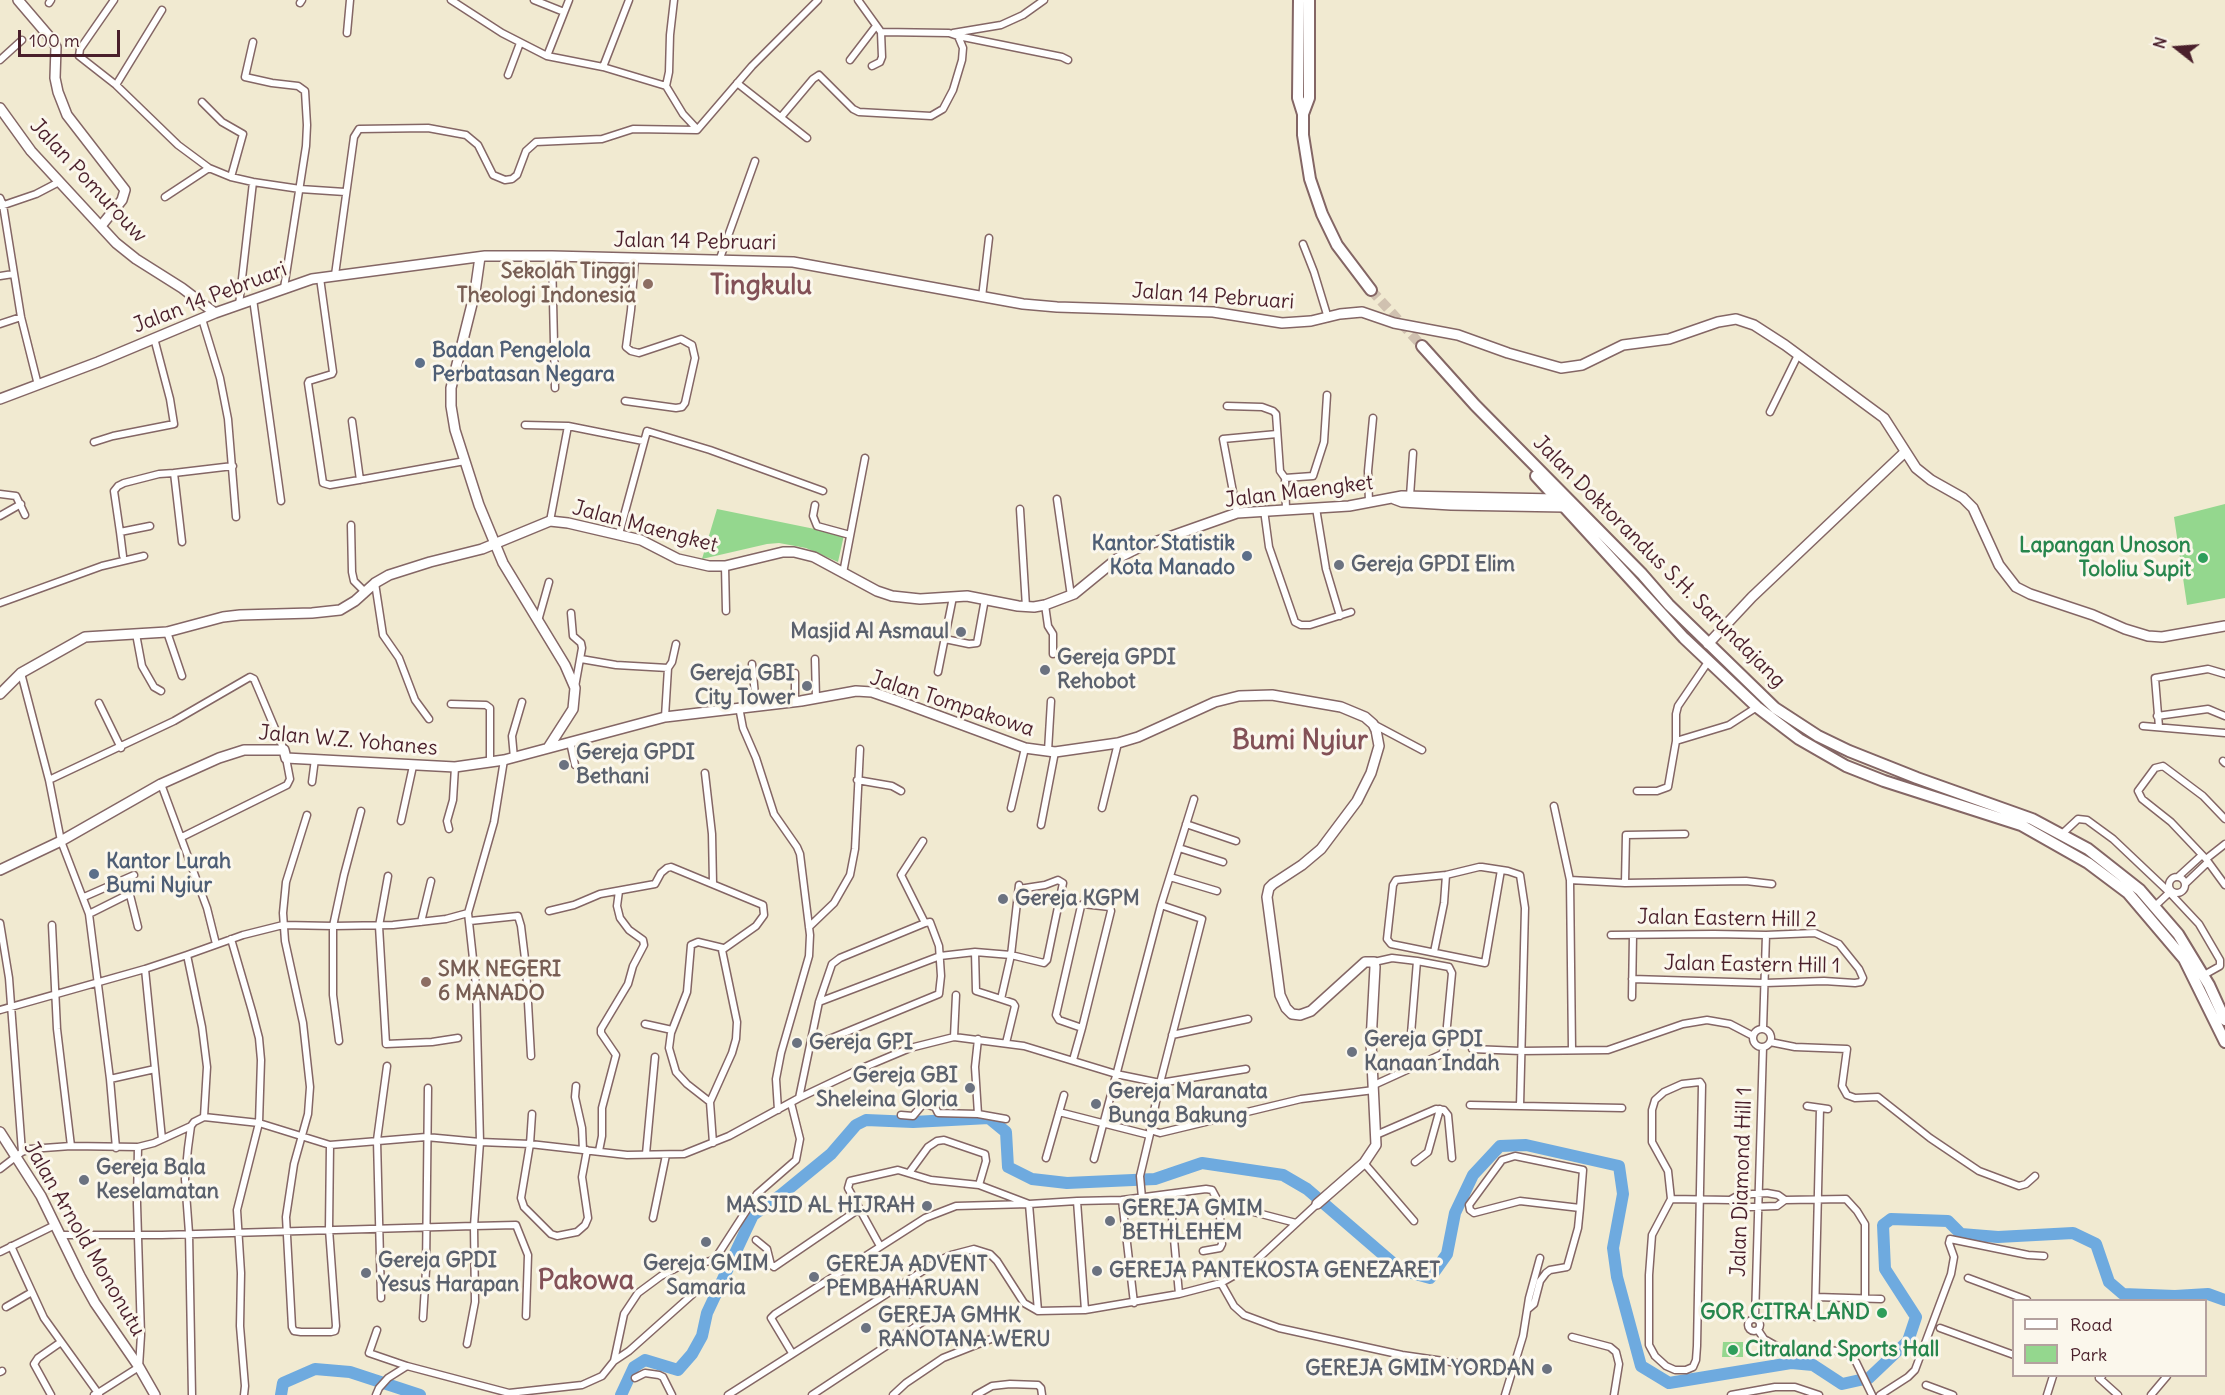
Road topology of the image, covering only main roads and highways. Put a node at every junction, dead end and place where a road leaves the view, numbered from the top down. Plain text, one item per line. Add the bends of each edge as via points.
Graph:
1 (1299, 0) edge
2 (1310, 0) edge
3 (1303, 114) junction
4 (1371, 290) tunnel mouth
5 (1422, 346) tunnel mouth
6 (1485, 415) junction
7 (1598, 536) junction
8 (1881, 765) junction
9 (1876, 777) junction
10 (2225, 1020) edge
11 (2225, 1042) edge

1 - 3 highway via 1298,98
2 - 3 highway via 1309,98
3 - 4 highway via 1306,161 1314,196 1337,245
5 - 6 highway, Jalan Doktorandus S.H. Sarundajang
6 - 7 highway, Jalan Doktorandus S.H. Sarundajang
6 - 7 highway via 1561,503
7 - 8 highway, Jalan Doktorandus S.H. Sarundajang via 1758,692 1798,724
7 - 9 highway via 1684,638 1757,707 1820,752
8 - 9 highway
8 - 10 highway, Jalan Doktorandus S.H. Sarundajang via 2032,819 2106,862 2140,890 2178,934 2204,975
9 - 11 highway via 2021,825 2088,863 2128,893 2184,958

